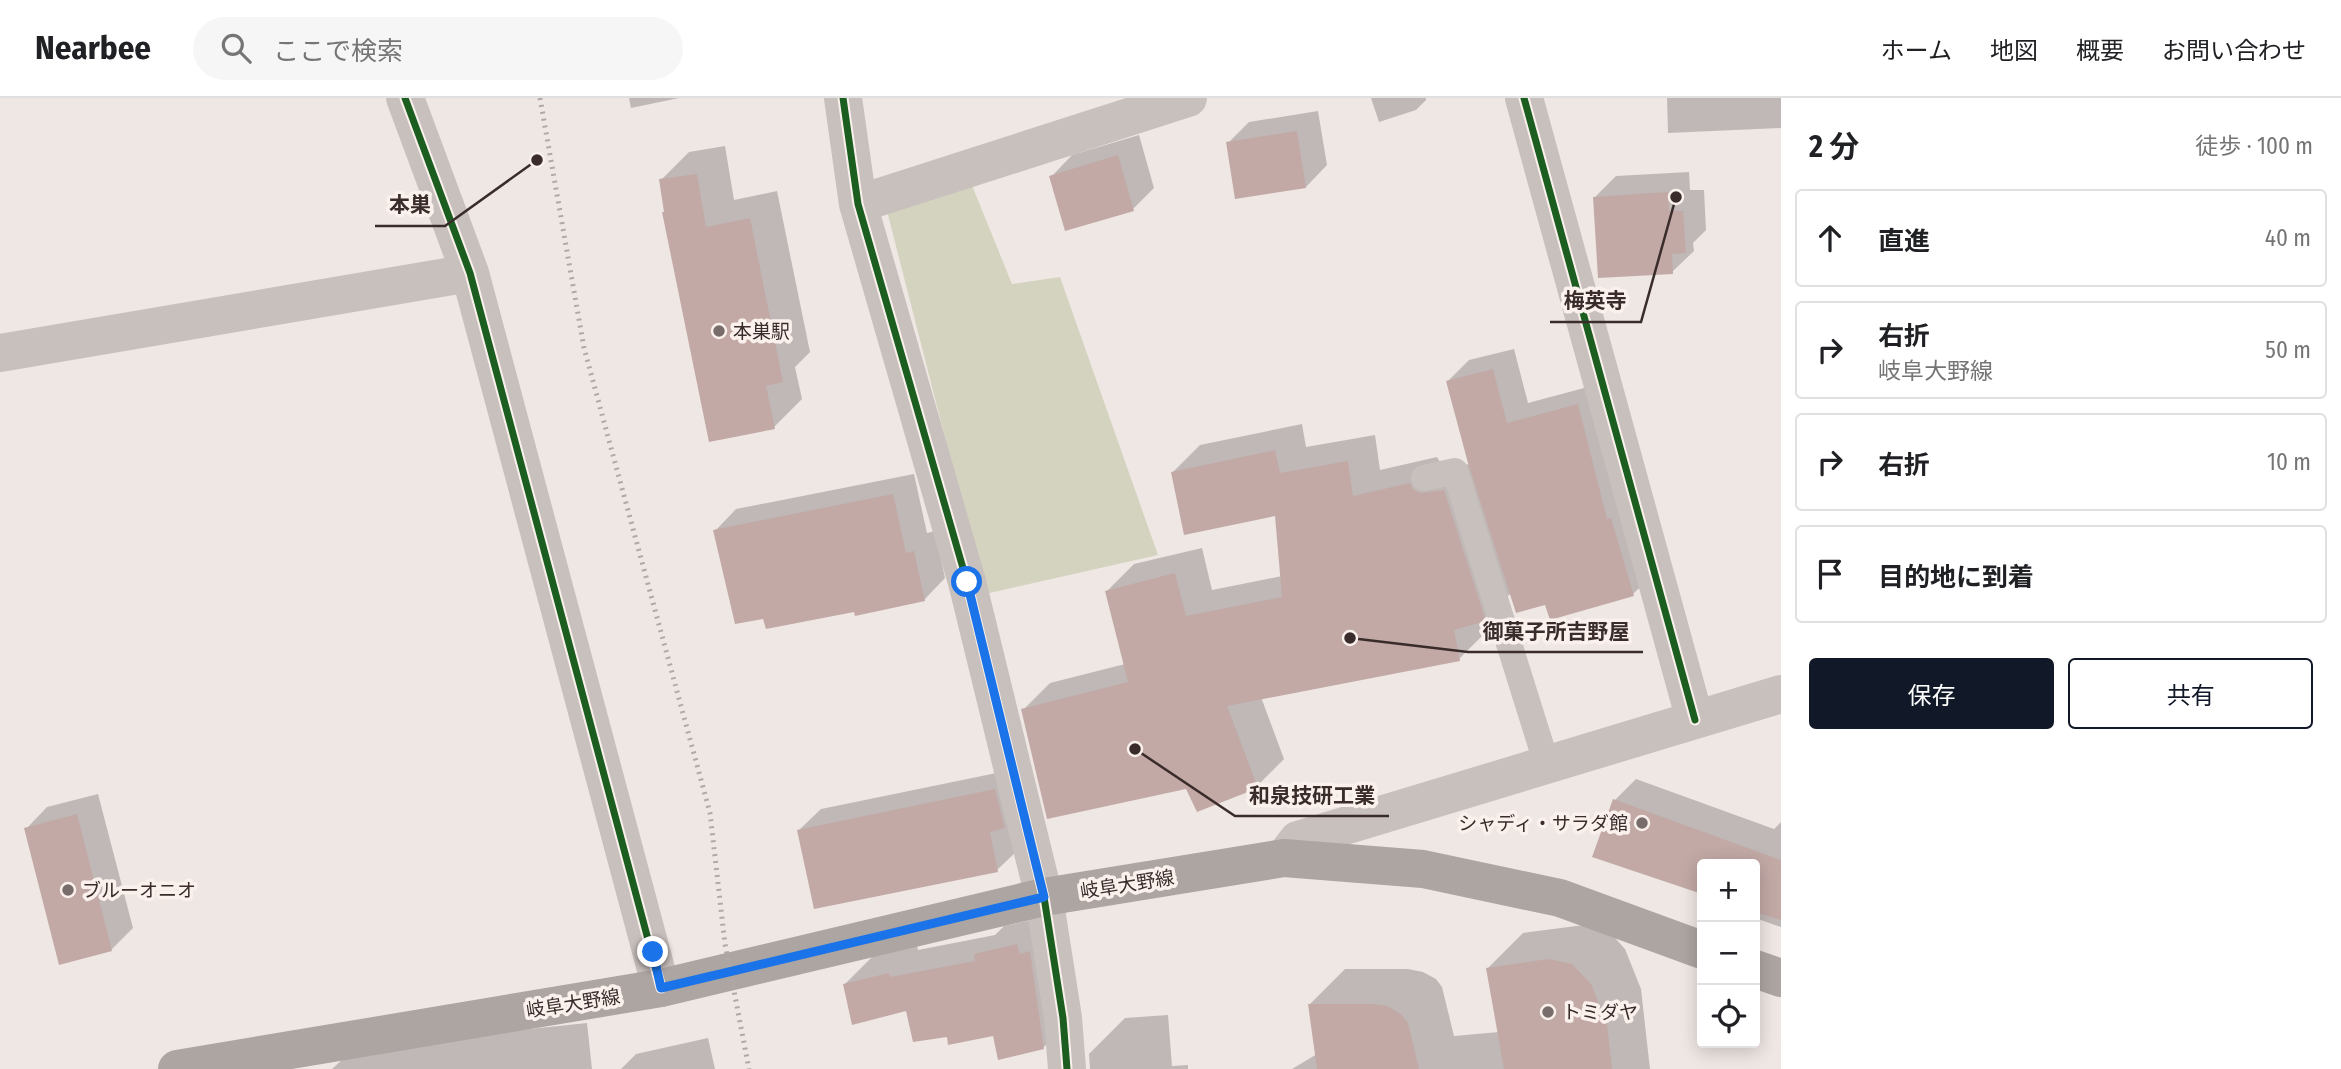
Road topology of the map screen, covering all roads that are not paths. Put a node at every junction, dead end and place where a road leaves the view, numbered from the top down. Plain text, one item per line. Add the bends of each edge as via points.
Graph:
1 (405, 98) edge
2 (843, 98) edge
3 (1188, 98) edge
4 (1524, 98) edge
5 (859, 204) junction
6 (470, 273) junction
7 (0, 353) edge
8 (1424, 478) dead end
9 (1781, 694) edge
10 (1695, 720) junction
11 (1547, 765) junction
12 (1284, 858) junction
13 (1044, 897) junction
14 (1697, 948) edge
15 (1760, 971) edge
16 (1781, 978) edge
17 (661, 988) junction
18 (177, 1069) edge
19 (1067, 1069) edge

1 - 6 street
2 - 5 street
3 - 5 street
4 - 10 street
5 - 13 street via 967,582
6 - 7 street
6 - 17 street
8 - 11 lane via 1455,471
9 - 10 street
10 - 11 street
11 - 12 street via 1298,840
12 - 13 main road, 岐阜大野線
12 - 14 main road, 岐阜大野線 via 1423,869 1560,898
13 - 17 main road, 岐阜大野線
13 - 19 street
15 - 16 main road
17 - 18 main road, 岐阜大野線

